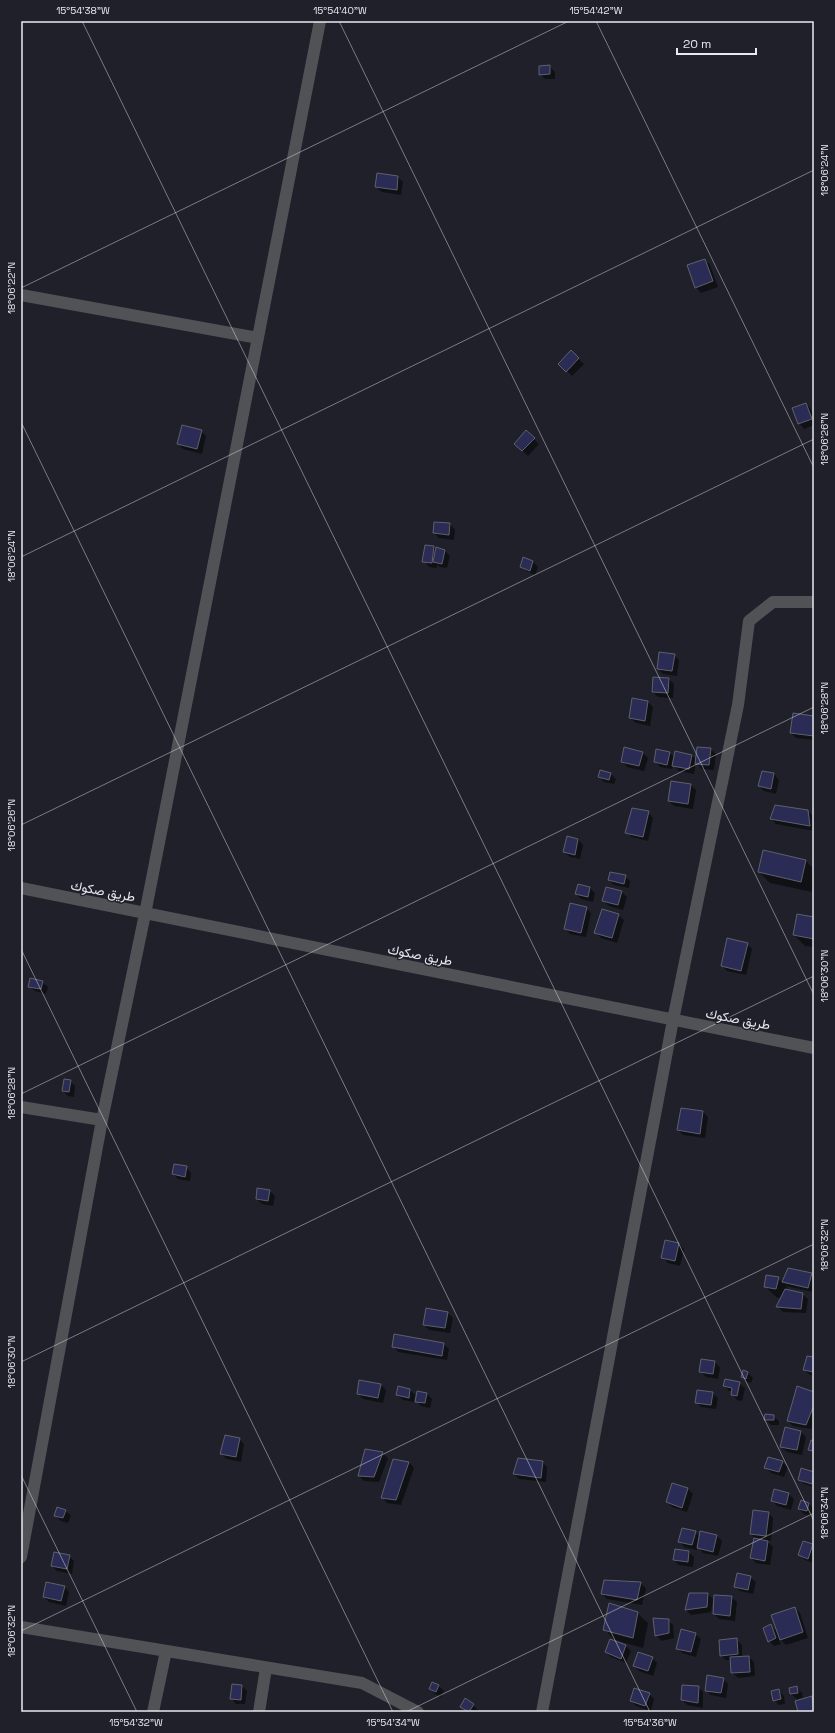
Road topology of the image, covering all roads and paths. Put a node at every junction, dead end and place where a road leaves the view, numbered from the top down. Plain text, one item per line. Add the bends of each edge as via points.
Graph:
1 (320, 21) edge
2 (21, 295) edge
3 (258, 338) junction
4 (814, 602) edge
5 (21, 888) edge
6 (145, 914) junction
7 (673, 1020) junction
8 (814, 1048) edge
9 (21, 1107) edge
10 (102, 1120) junction
11 (21, 1557) edge
12 (21, 1627) edge
13 (166, 1651) junction
14 (266, 1668) junction
15 (153, 1712) edge
16 (259, 1712) edge
17 (418, 1712) edge
18 (542, 1712) edge

1 - 3 street
2 - 3 street
3 - 6 street
4 - 7 street via 773,602 749,620 738,705
5 - 6 street, طريق صكوك
6 - 7 street, طريق صكوك
6 - 10 street
7 - 8 street, طريق صكوك
7 - 18 street
9 - 10 street
10 - 11 street
12 - 13 street
13 - 14 street
13 - 15 street
14 - 16 street
14 - 17 street via 362,1683

